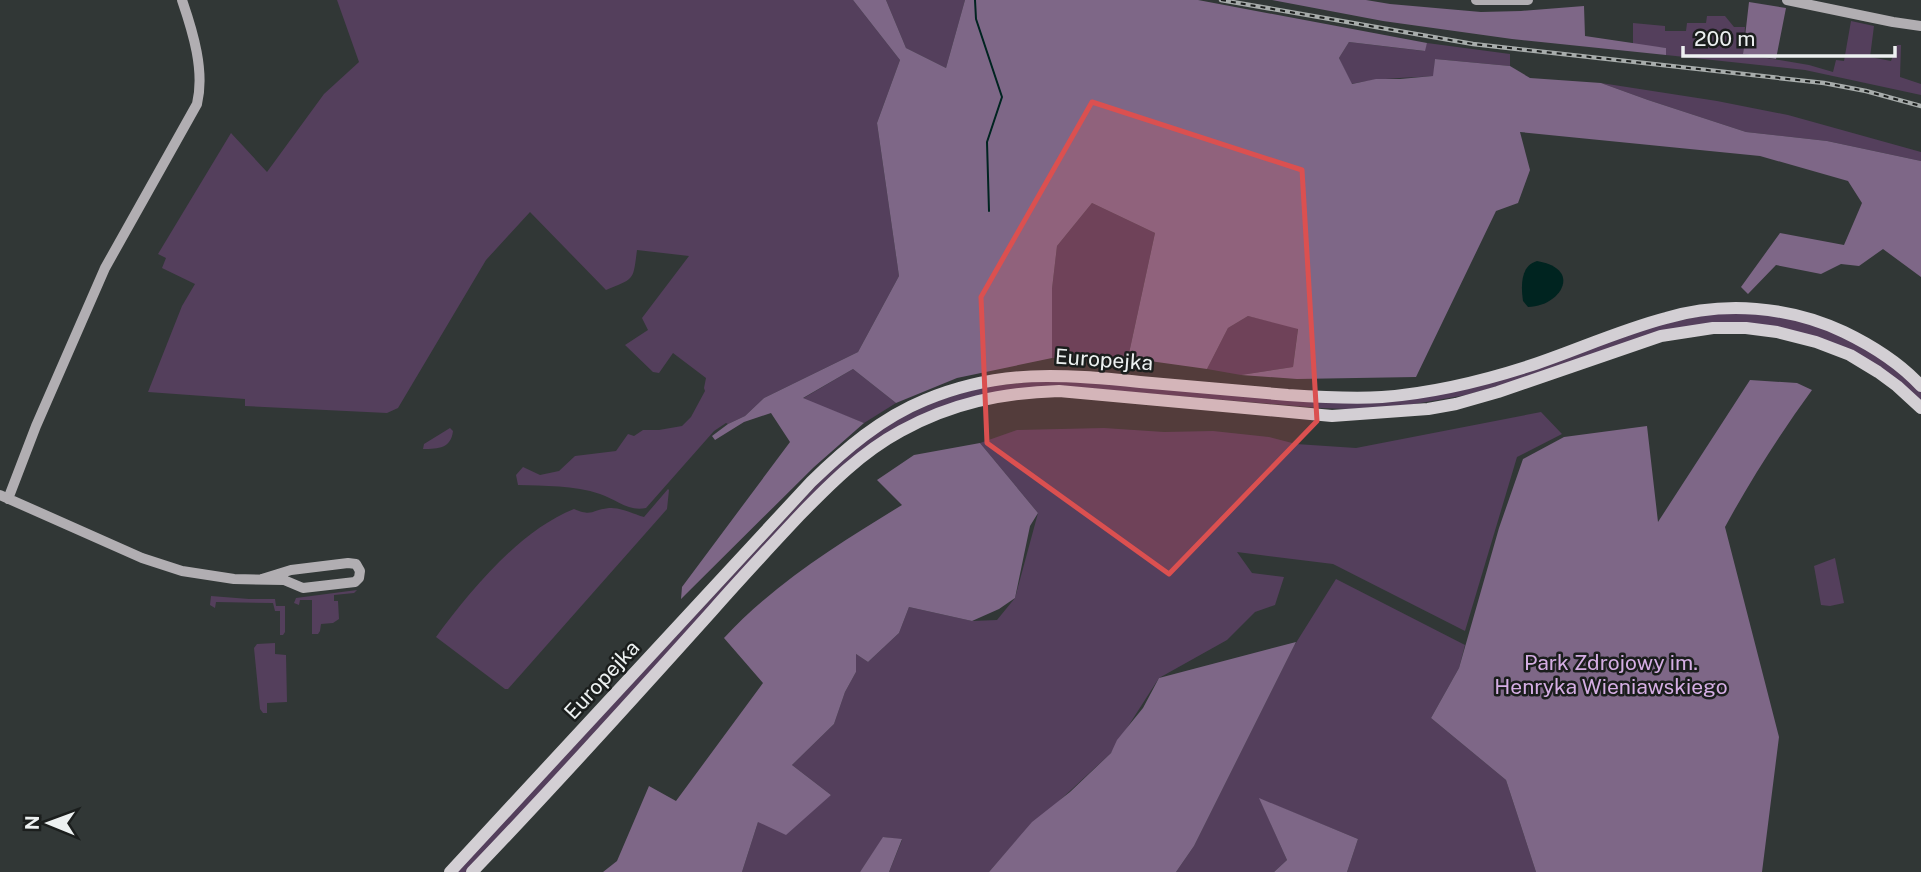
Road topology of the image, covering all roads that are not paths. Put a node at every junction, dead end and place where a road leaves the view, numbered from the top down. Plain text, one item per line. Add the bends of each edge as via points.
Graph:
1 (182, 0) edge
2 (1476, 0) edge
3 (1525, 0) edge
4 (1787, 0) edge
5 (1921, 26) edge
6 (1921, 386) edge
7 (1921, 408) edge
8 (4, 497) edge
9 (262, 579) junction
10 (450, 872) edge
11 (472, 872) edge

1 - 8 street via 200,78 197,104 104,268
2 - 3 street
4 - 5 street
6 - 10 main road, Europejka via 1870,344 1832,326 1779,311 1741,307 1667,317 1476,382 1382,397 1337,398 1061,375 1014,377 958,388 883,422 811,482
7 - 11 main road, Europejka via 1850,355 1777,331 1726,327 1661,336 1498,392 1428,409 1332,416 1059,391 994,397 954,407 881,443 826,489
8 - 9 street via 172,568
9 - 9 street via 284,580 303,588 355,582 360,571 356,564 348,563 291,570

